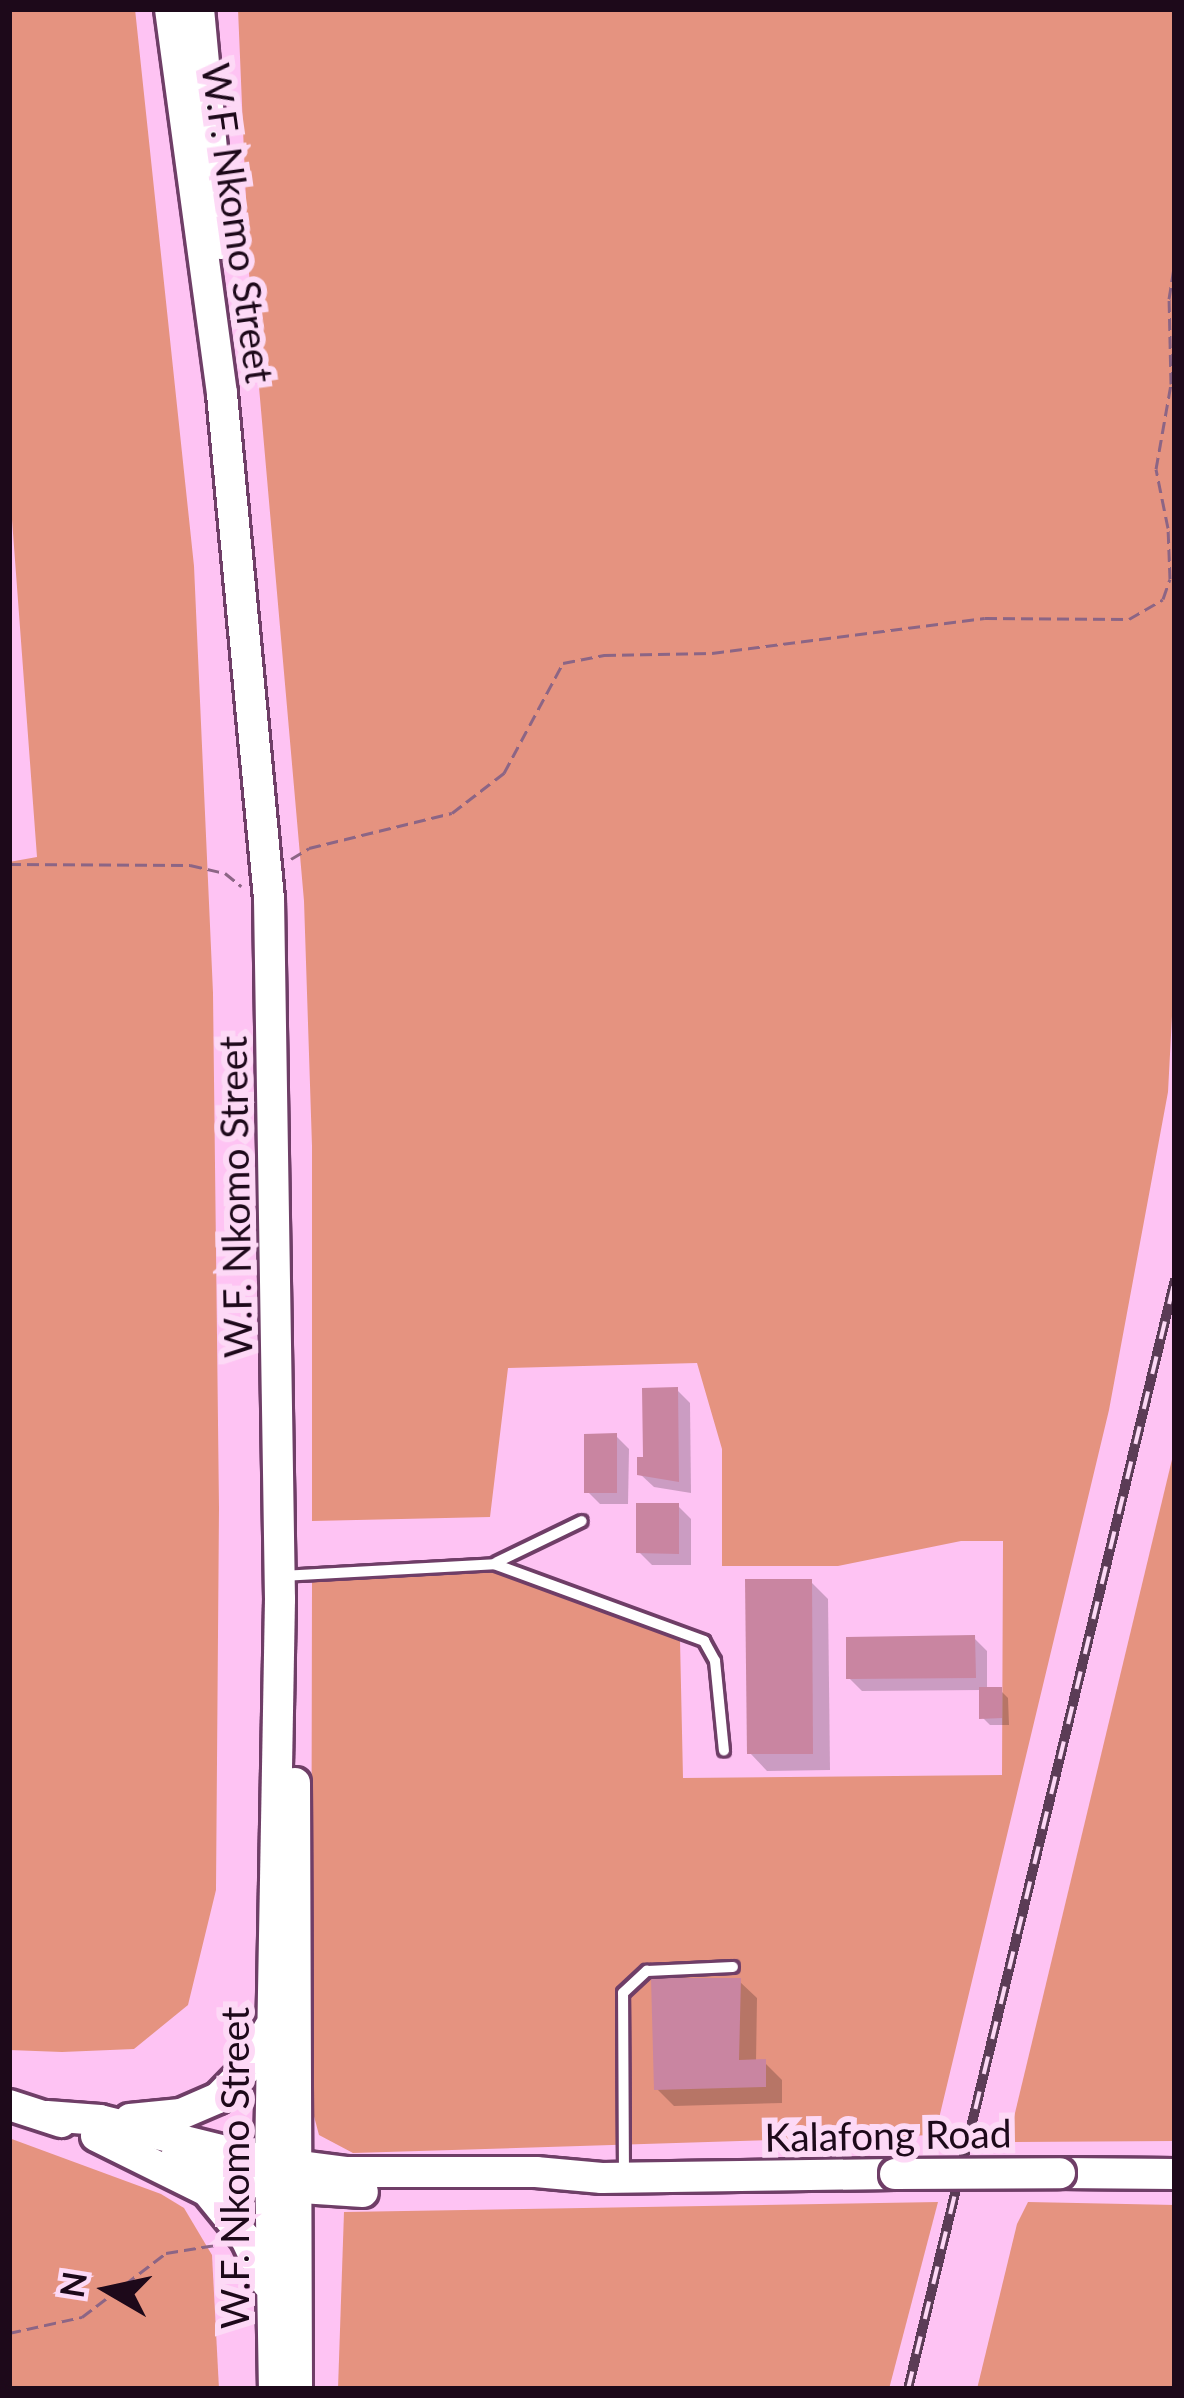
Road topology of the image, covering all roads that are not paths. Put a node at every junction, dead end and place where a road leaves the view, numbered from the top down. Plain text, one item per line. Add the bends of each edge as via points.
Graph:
1 (170, 9) edge
2 (199, 9) edge
3 (582, 1521) dead end
4 (494, 1564) junction
5 (285, 1575) junction
6 (724, 1751) dead end
7 (733, 1967) dead end
8 (272, 2022) junction
9 (9, 2105) edge
10 (98, 2128) junction
11 (1175, 2174) edge
12 (284, 2176) junction
13 (613, 2178) junction
14 (272, 2294) junction
15 (274, 2389) edge
16 (297, 2389) edge

1 - 5 main road, W.F. Nkomo Street via 222,394 269,899
2 - 5 main road, W.F. Nkomo Street via 280,866
3 - 4 lane
4 - 5 lane
4 - 6 lane via 704,1641 715,1660
5 - 8 main road, W.F. Nkomo Street
5 - 12 main road, W.F. Nkomo Street
7 - 13 lane via 647,1971 623,1993
8 - 10 main road via 248,2067 202,2107
8 - 12 main road, W.F. Nkomo Street
9 - 10 main road
10 - 12 main road, Kalafong Road
10 - 14 main road via 207,2191 246,2239
11 - 13 main road, Kalafong Road, bridge
12 - 13 main road, Kalafong Road via 538,2188
12 - 14 main road, W.F. Nkomo Street
12 - 16 main road, W.F. Nkomo Street
14 - 15 main road, W.F. Nkomo Street

